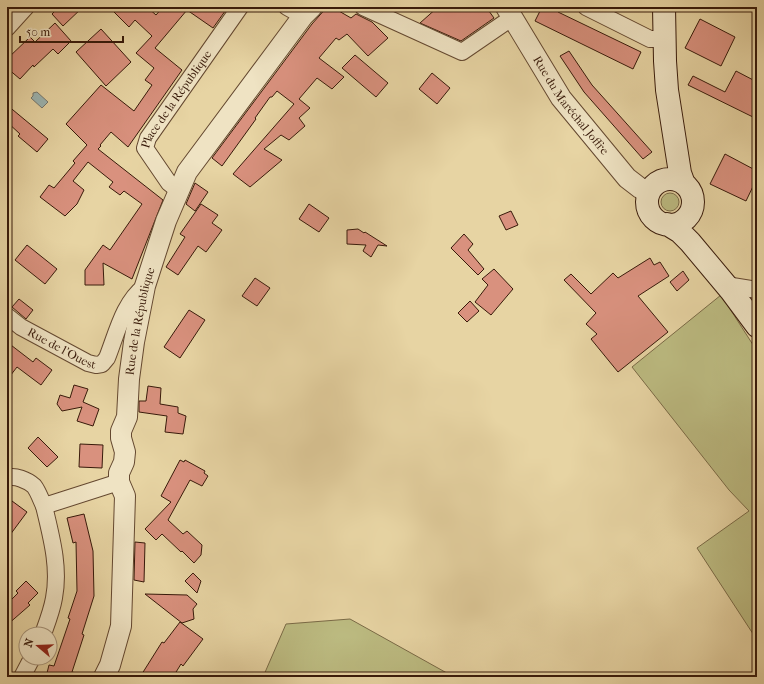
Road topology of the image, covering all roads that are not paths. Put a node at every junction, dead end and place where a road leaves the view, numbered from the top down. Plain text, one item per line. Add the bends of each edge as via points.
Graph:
1 (26, 7) edge
2 (240, 7) edge
3 (363, 7) edge
4 (586, 7) edge
5 (664, 7) edge
6 (301, 10) edge
7 (510, 12) edge
8 (7, 28) edge
9 (664, 39) junction
10 (666, 185) junction
11 (178, 190) junction
12 (693, 204) junction
13 (667, 224) junction
14 (145, 286) junction
15 (741, 287) edge
16 (7, 316) edge
17 (754, 322) edge
18 (7, 478) edge
19 (119, 482) junction
20 (44, 506) junction
21 (45, 626) edge
22 (28, 666) edge
23 (22, 677) edge
24 (104, 677) edge

1 - 8 street
2 - 11 street, Place de la République via 148,138 145,148 169,183
3 - 7 street via 462,52
4 - 9 street via 650,39
5 - 9 main road
6 - 11 street, Rue de la République via 187,172
7 - 10 street, Rue du Maréchal Joffre via 561,98 627,178 640,188
9 - 10 main road via 667,90 680,172
10 - 12 main road via 690,191
10 - 13 main road via 647,200 654,219
11 - 14 street, Rue de la République
12 - 13 main road via 688,217 676,224
12 - 15 main road via 694,224
13 - 15 main road via 680,232
14 - 16 street, Rue de l'Ouest via 128,304 107,358 102,364 88,363 21,327
14 - 19 street, Rue de la République via 129,379 128,417 121,431 125,452
15 - 17 main road
18 - 20 street via 11,476 24,479 34,486
19 - 20 street
19 - 24 street via 125,496 121,626
20 - 21 street via 54,551 55,575 54,598
22 - 23 street

